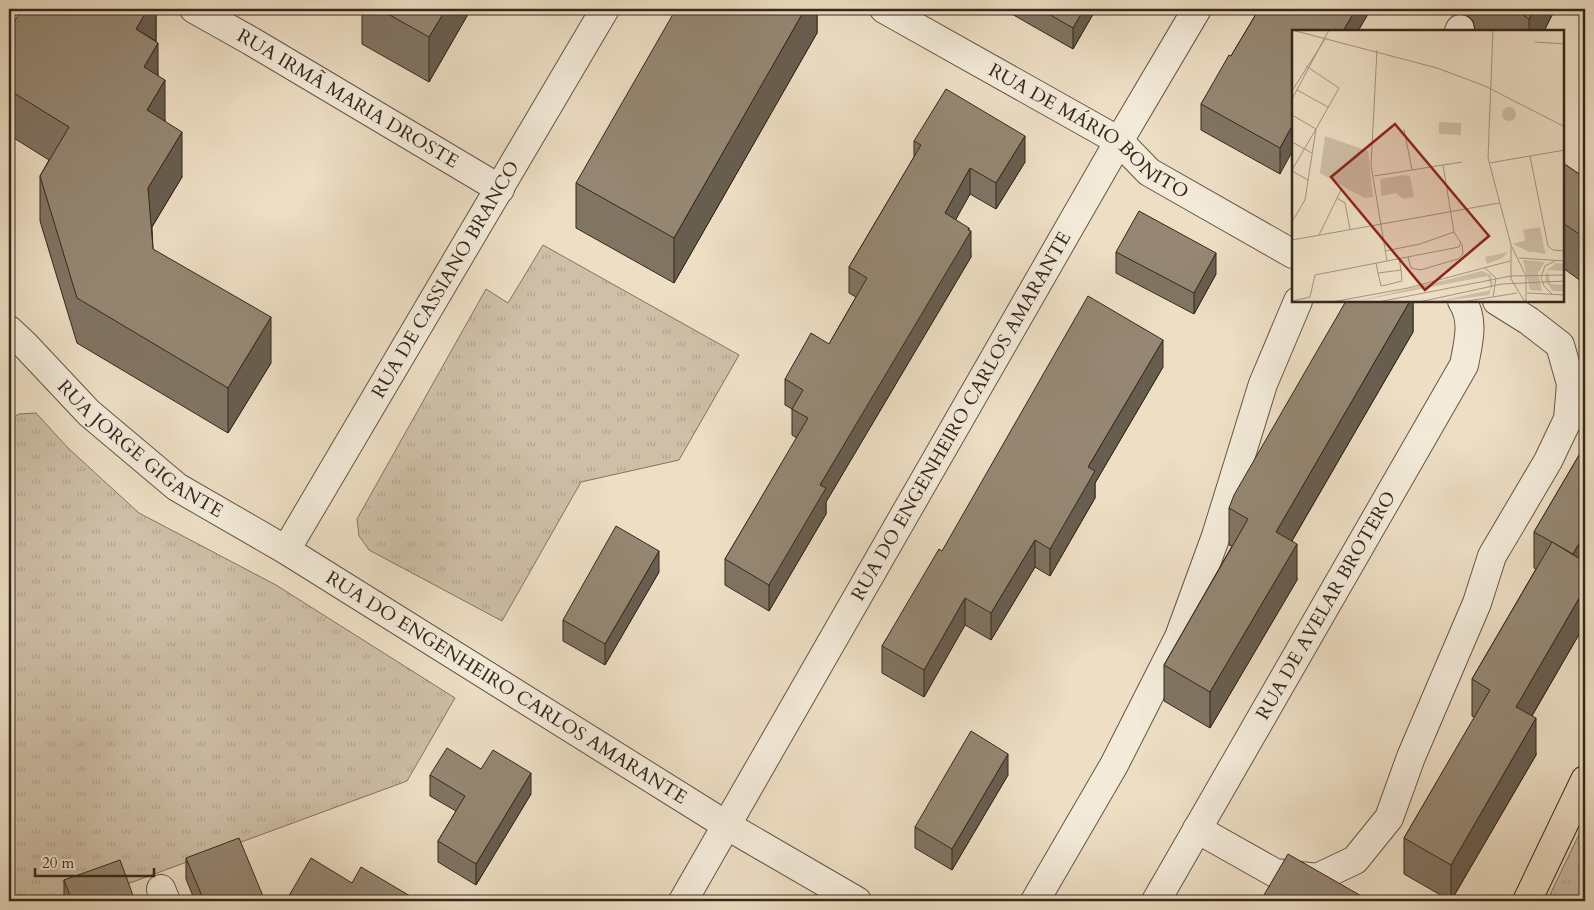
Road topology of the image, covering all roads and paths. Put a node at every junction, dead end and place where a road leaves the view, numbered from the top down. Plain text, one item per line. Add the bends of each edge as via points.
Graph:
1 (194, 9) edge
2 (605, 9) edge
3 (884, 9) edge
4 (1197, 9) edge
5 (1119, 141) junction
6 (500, 189) junction
7 (1292, 253) edge
8 (1298, 302) edge
9 (1463, 302) edge
10 (1499, 302) edge
11 (9, 330) edge
12 (286, 550) junction
13 (1585, 780) edge
14 (726, 826) junction
15 (1197, 829) junction
16 (683, 901) edge
17 (857, 901) edge
18 (1035, 901) edge
19 (1156, 901) edge
20 (1527, 901) edge

1 - 6 street, RUA IRMÃ MARIA DROSTE
2 - 6 street, RUA DE CASSIANO BRANCO
3 - 5 street, RUA DE MÁRIO BONITO
4 - 5 street, RUA DO ENGENHEIRO CARLOS AMARANTE
5 - 7 street, RUA DE MÁRIO BONITO via 1149,172
5 - 14 street, RUA DO ENGENHEIRO CARLOS AMARANTE
6 - 12 street, RUA DE CASSIANO BRANCO
8 - 18 street via 1262,384 1216,536 1179,637 1114,764
9 - 15 street, RUA DE AVELAR BROTERO via 1470,333 1464,365
10 - 15 street via 1560,345 1571,384 1568,420 1548,461 1492,556 1389,818 1355,860 1316,878 1275,873
11 - 12 street, RUA JORGE GIGANTE via 88,413 177,487
12 - 14 street, RUA DO ENGENHEIRO CARLOS AMARANTE
13 - 20 highway
14 - 16 street, RUA DO ENGENHEIRO CARLOS AMARANTE
14 - 17 street, RUA DO ENGENHEIRO CARLOS AMARANTE
15 - 19 street, RUA DE AVELAR BROTERO

